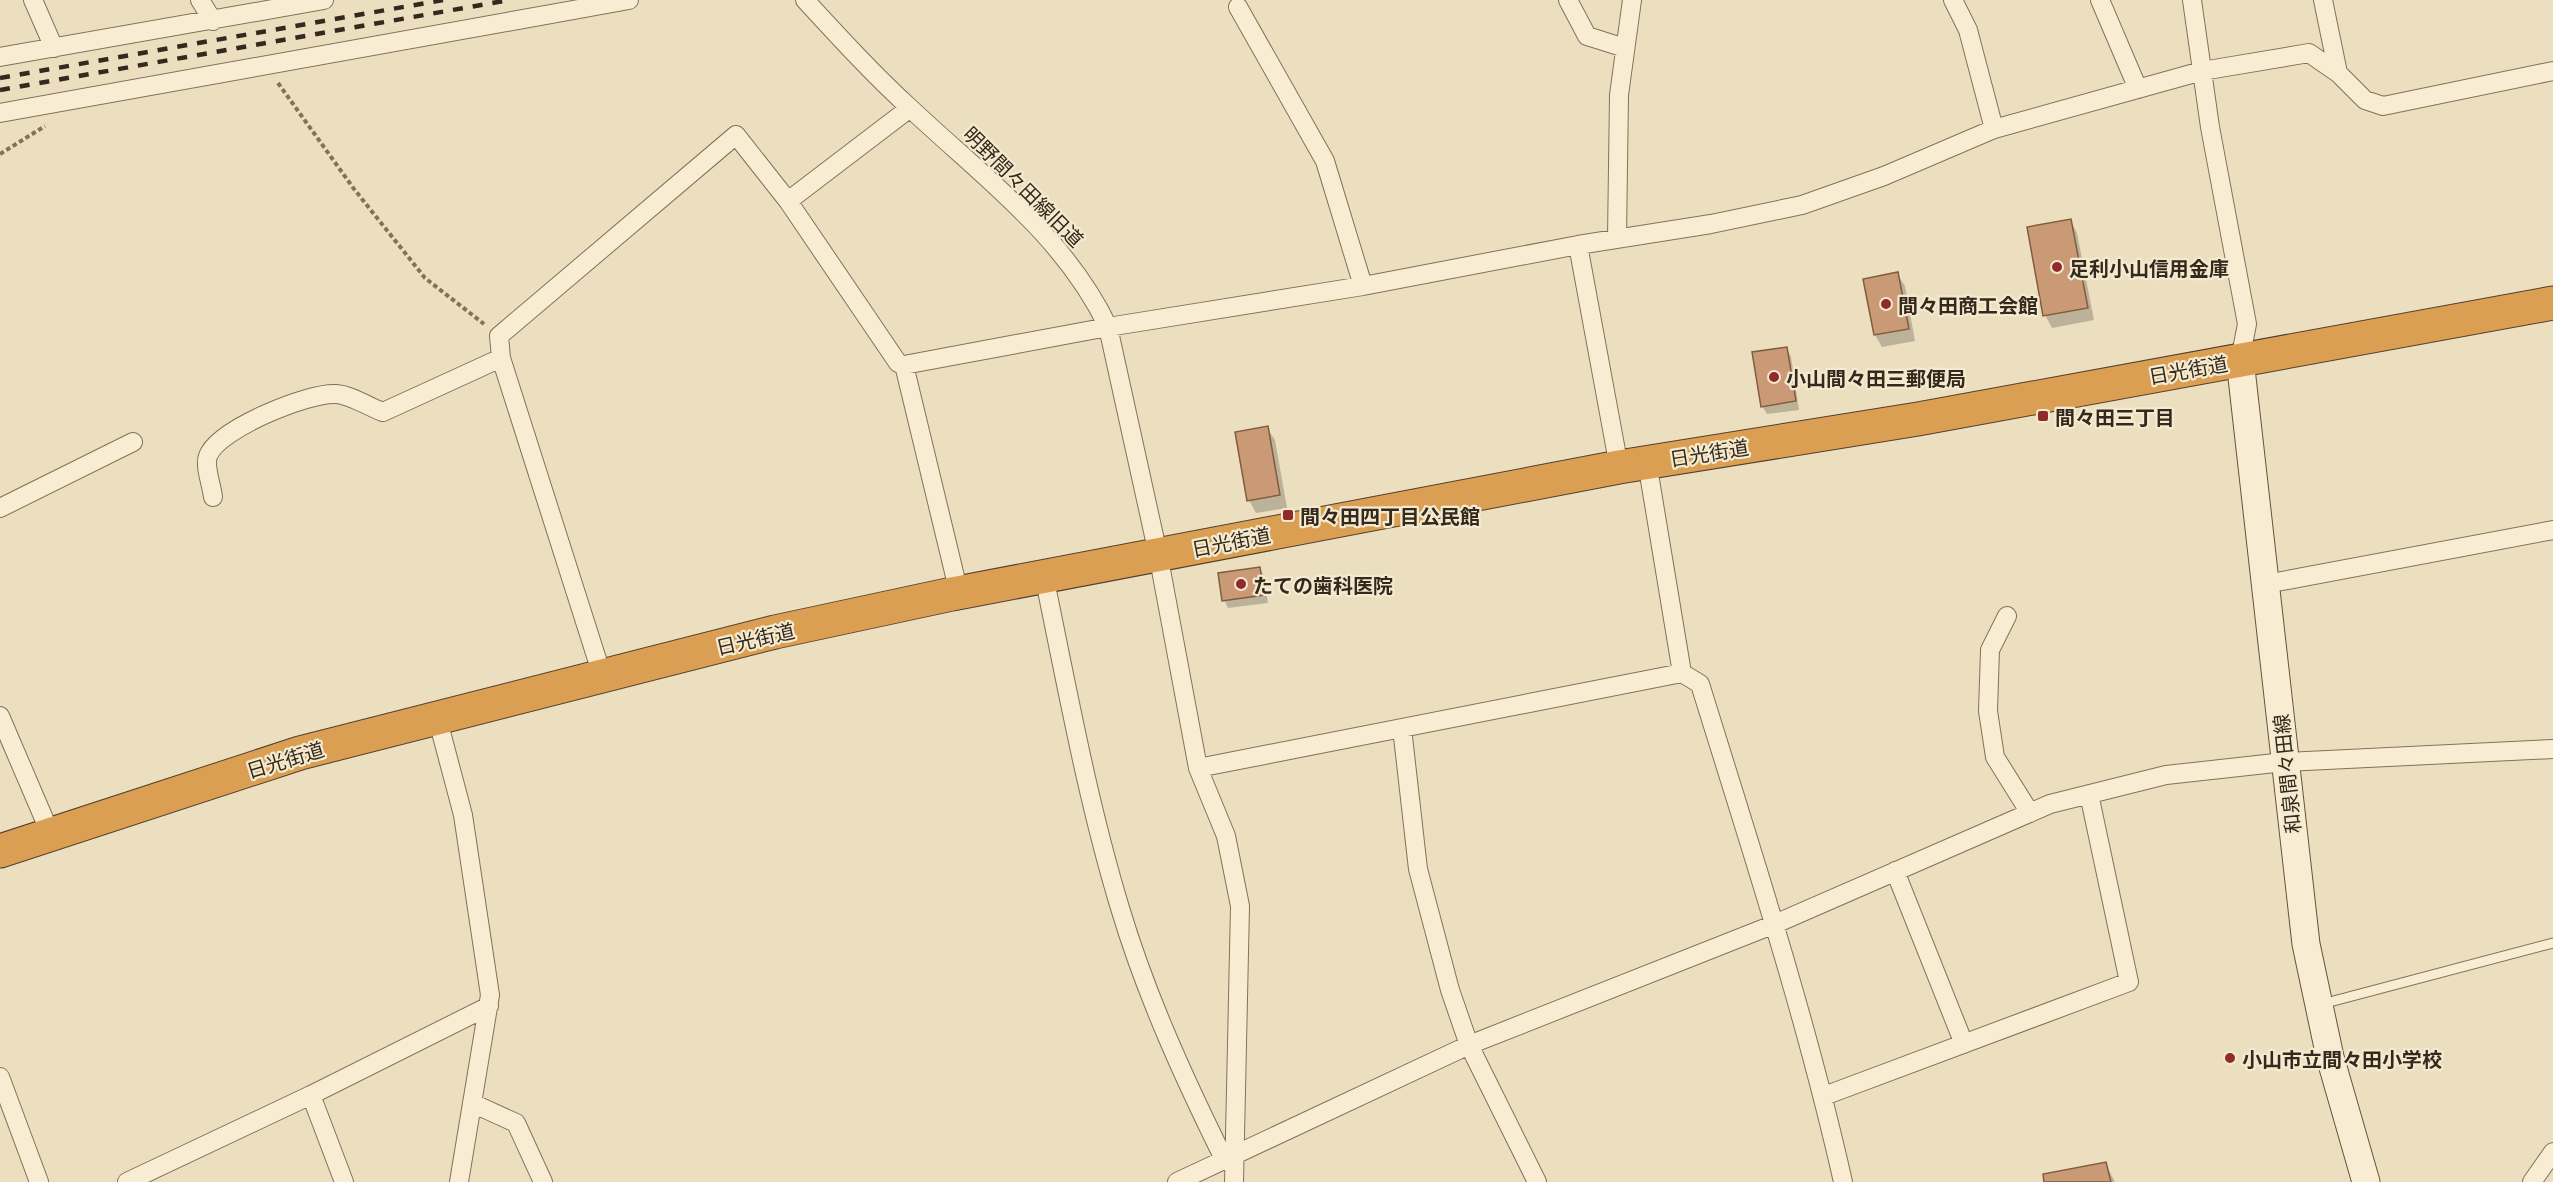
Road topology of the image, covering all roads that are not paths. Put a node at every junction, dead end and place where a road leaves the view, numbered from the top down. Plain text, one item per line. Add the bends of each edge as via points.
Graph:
1 (33, 0) edge
2 (200, 0) edge
3 (324, 0) edge
4 (629, 0) edge
5 (805, 0) edge
6 (1568, 0) edge
7 (1632, 0) edge
8 (1953, 0) edge
9 (2100, 0) edge
10 (2192, 0) edge
11 (2323, 0) edge
12 (1238, 8) dead end
13 (213, 21) junction
14 (54, 48) junction
15 (1625, 48) junction
16 (0, 57) edge
17 (2202, 71) junction
18 (2553, 71) edge
19 (2338, 73) junction
20 (2138, 89) junction
21 (910, 108) junction
22 (0, 113) edge
23 (1994, 129) junction
24 (788, 201) junction
25 (1617, 238) junction
26 (1578, 245) junction
27 (1363, 286) junction
28 (2553, 303) edge
29 (1108, 327) junction
30 (501, 358) junction
31 (2240, 360) junction
32 (904, 365) junction
33 (133, 442) dead end
34 (1633, 464) junction
35 (213, 497) dead end
36 (0, 508) edge
37 (2553, 530) edge
38 (1158, 554) junction
39 (1044, 576) junction
40 (2266, 584) junction
41 (959, 592) junction
42 (2007, 616) dead end
43 (1682, 673) junction
44 (602, 675) junction
45 (0, 716) edge
46 (437, 717) junction
47 (1402, 728) junction
48 (2553, 749) edge
49 (2284, 762) junction
50 (1198, 768) junction
51 (2089, 794) junction
52 (2030, 813) junction
53 (51, 836) junction
54 (0, 851) edge
55 (1895, 871) junction
56 (1775, 924) junction
57 (2553, 943) edge
58 (2317, 1005) junction
59 (489, 1006) junction
60 (1964, 1044) junction
61 (1469, 1045) junction
62 (0, 1077) edge
63 (311, 1095) junction
64 (1824, 1096) junction
65 (472, 1103) junction
66 (2553, 1152) edge
67 (1230, 1156) junction
68 (39, 1182) edge
69 (127, 1182) edge
70 (344, 1182) edge
71 (459, 1182) edge
72 (543, 1182) edge
73 (1177, 1182) edge
74 (1234, 1182) edge
75 (1538, 1182) edge
76 (1843, 1182) edge
77 (2366, 1182) edge
78 (2532, 1182) edge

1 - 14 street
2 - 13 street
3 - 13 street
4 - 22 street
5 - 21 street, 明野間々田線旧道
6 - 15 street via 1587,36
7 - 15 street
8 - 23 street via 1968,30
9 - 20 street
10 - 17 street
11 - 19 street
12 - 27 street via 1325,160
13 - 14 street
14 - 16 street
15 - 25 street via 1618,95
17 - 19 street via 2308,53
17 - 20 street
17 - 31 street via 2247,324
18 - 19 street via 2383,106 2365,100
20 - 23 street
21 - 24 street
21 - 29 street, 明野間々田線旧道 via 1049,239 1095,299
23 - 25 street via 1884,176 1802,205
24 - 30 street via 736,135 499,336
24 - 32 street via 898,363
25 - 26 street
26 - 27 street
26 - 34 street
27 - 29 street
28 - 31 highway, 日光街道
29 - 32 street
29 - 38 street, 明野間々田線旧道
30 - 35 street via 383,412 339,394 319,394 248,423 213,447 207,458
30 - 44 street
31 - 34 highway, 日光街道 via 1918,419
31 - 40 main road, 和泉間々田線
32 - 41 street
33 - 36 street
34 - 38 highway, 日光街道
34 - 43 street
37 - 40 street
38 - 39 highway, 日光街道
38 - 50 street, 明野間々田線旧道
39 - 41 highway, 日光街道
39 - 67 street via 1098,833 1120,911 1174,1057
40 - 49 main road, 和泉間々田線
41 - 44 highway, 日光街道
42 - 52 street via 1990,650 1988,711 1995,757
43 - 47 street
43 - 56 street via 1700,684
44 - 46 highway, 日光街道
45 - 53 street
46 - 53 highway, 日光街道 via 300,753
46 - 59 street via 463,815
47 - 50 street
47 - 61 street via 1418,869
48 - 49 street
49 - 51 street via 2166,775
49 - 58 main road, 和泉間々田線
50 - 67 street, 明野間々田線旧道 via 1226,836 1240,906
51 - 52 street
51 - 60 street via 2129,982
52 - 55 street
53 - 54 highway, 日光街道
55 - 56 street
55 - 60 street
56 - 61 street
56 - 64 street
57 - 58 lane
58 - 77 main road, 和泉間々田線
59 - 63 street
59 - 65 street
60 - 64 street
61 - 67 street
61 - 75 street
62 - 68 street
63 - 69 street
63 - 70 street
64 - 76 street
65 - 71 street
65 - 72 street via 516,1123
66 - 78 street
67 - 73 street
67 - 74 street, 明野間々田線旧道

